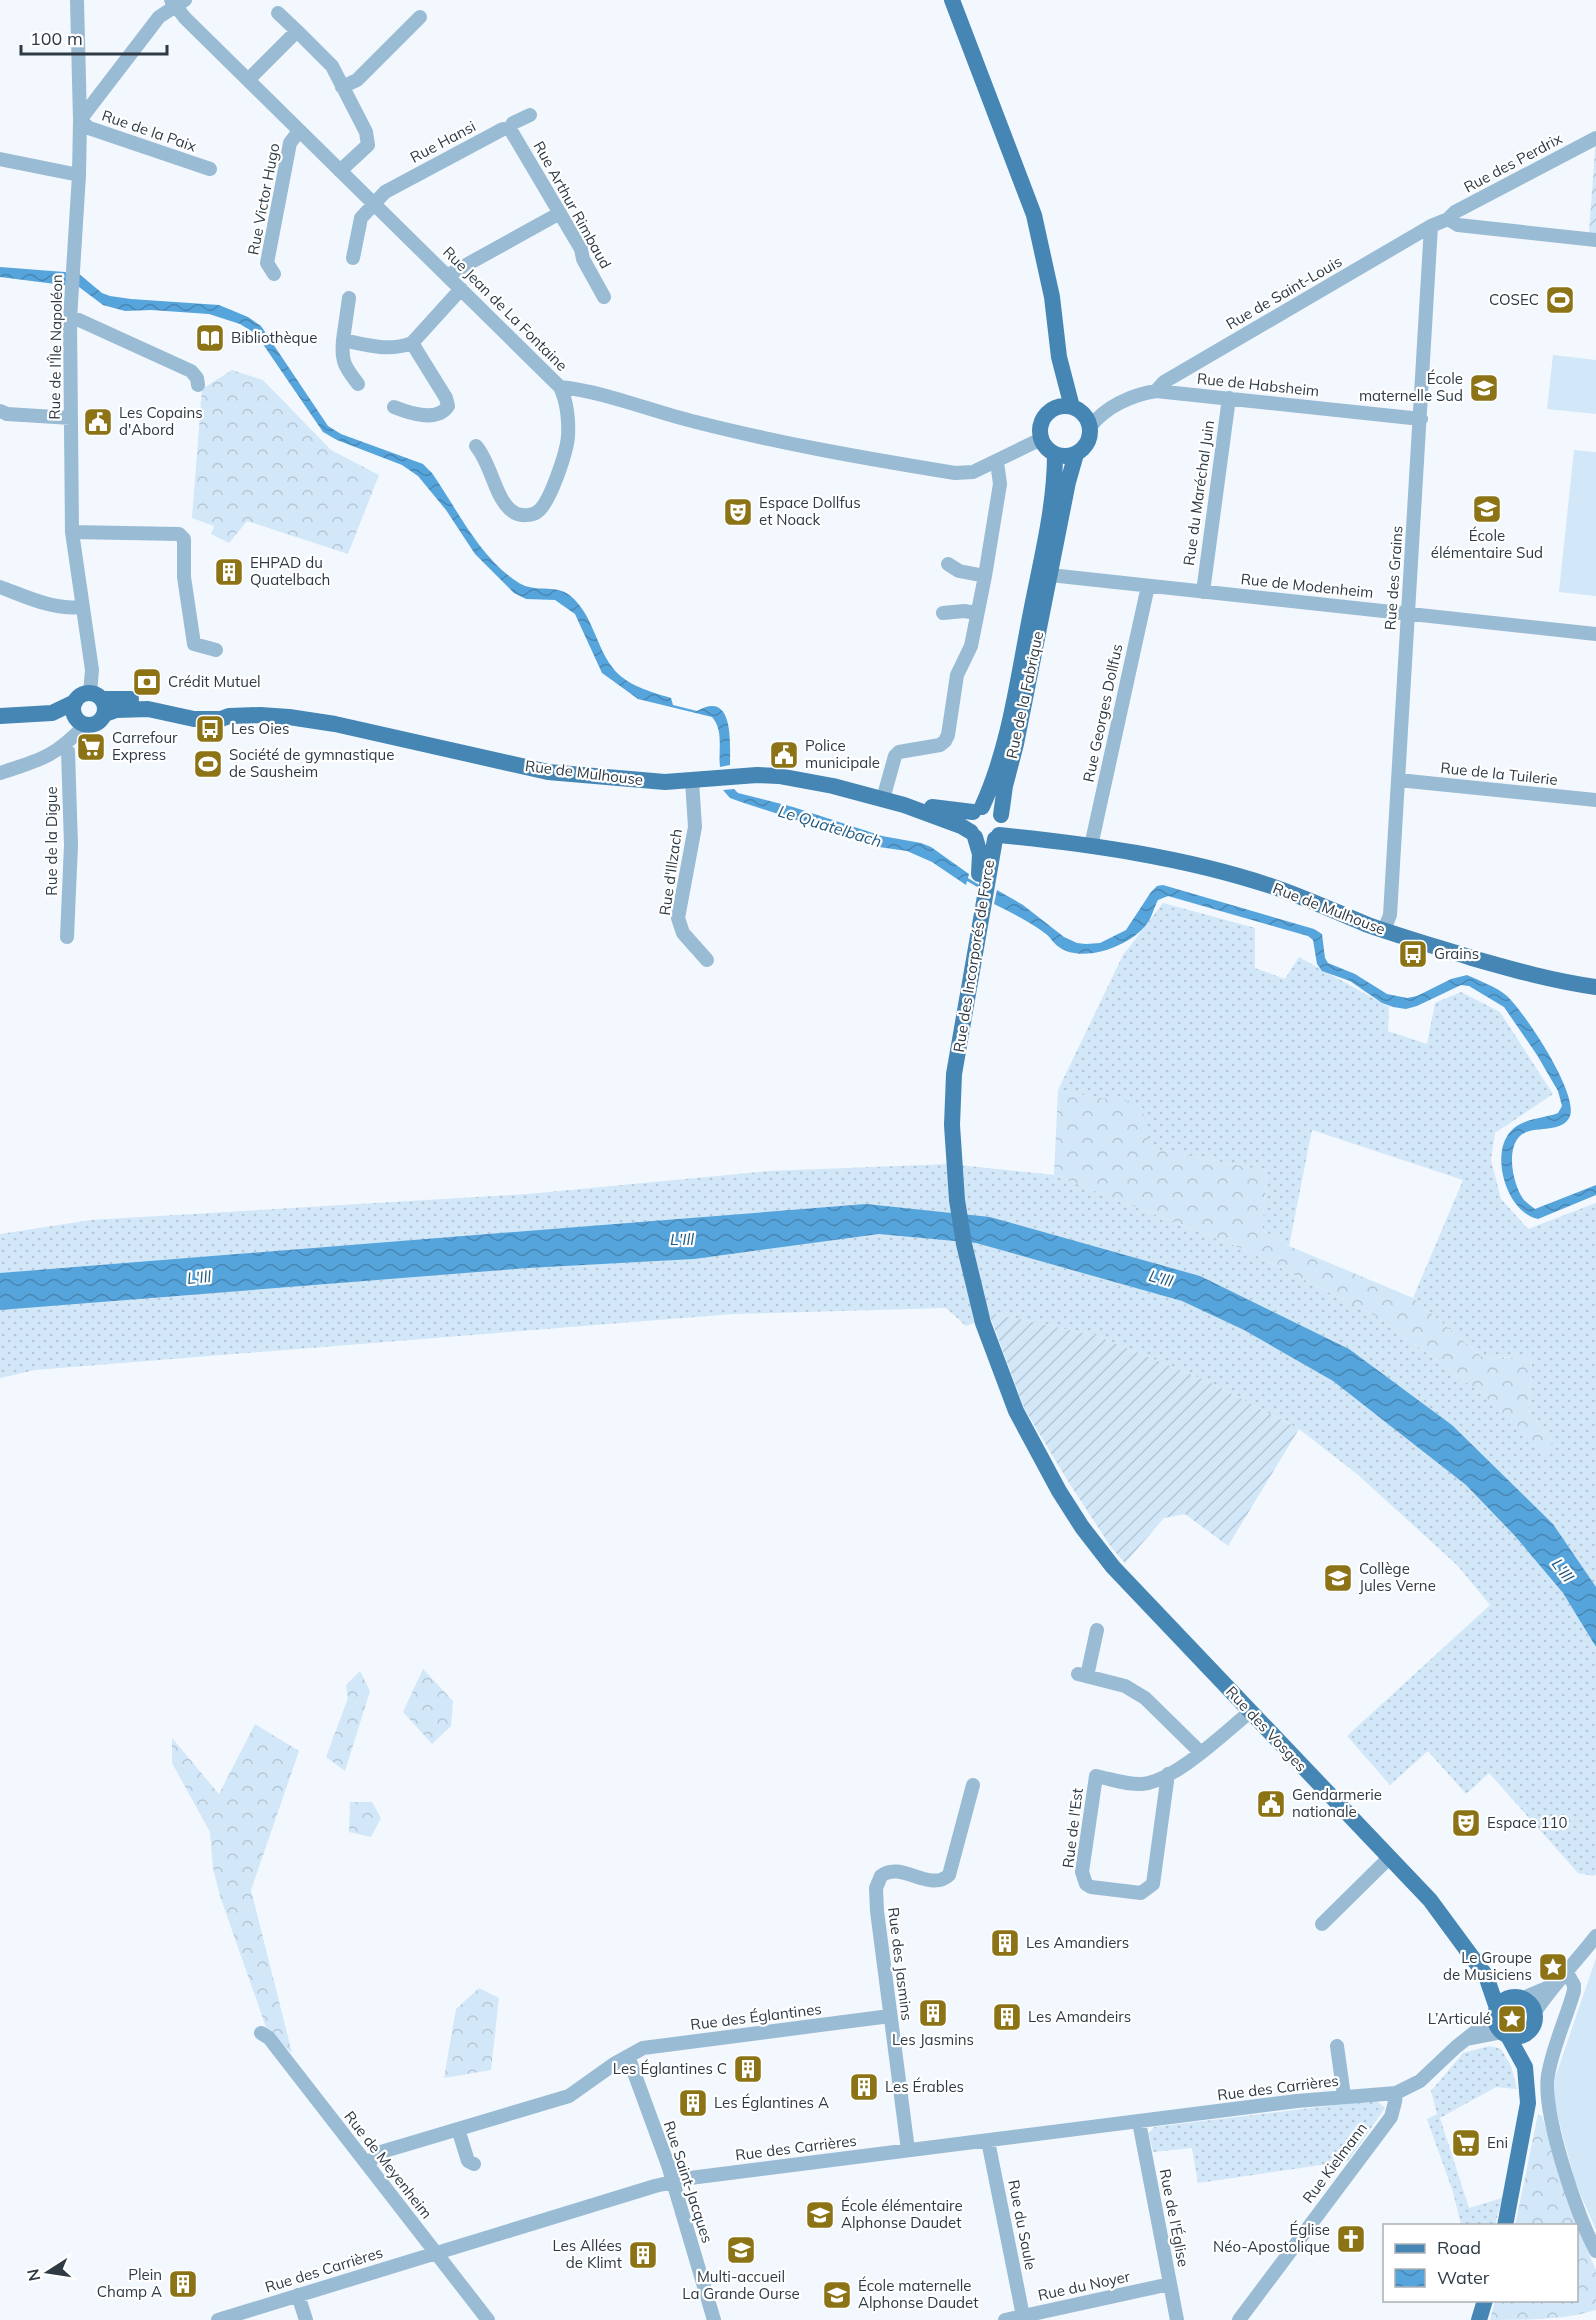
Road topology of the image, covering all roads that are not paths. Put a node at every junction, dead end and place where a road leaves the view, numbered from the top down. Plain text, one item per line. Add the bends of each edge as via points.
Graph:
1 (77, 0) edge
2 (952, 0) edge
3 (177, 2) edge
4 (278, 13) dead end
5 (420, 17) dead end
6 (297, 31) junction
7 (248, 80) junction
8 (342, 87) junction
9 (530, 115) dead end
10 (80, 120) junction
11 (510, 129) junction
12 (299, 131) junction
13 (1596, 138) edge
14 (0, 159) edge
15 (210, 169) dead end
16 (340, 171) junction
17 (79, 175) junction
18 (374, 203) junction
19 (560, 213) junction
20 (1448, 219) junction
21 (1431, 226) junction
22 (1596, 240) edge
23 (353, 258) dead end
24 (274, 274) dead end
25 (447, 275) junction
26 (462, 289) junction
27 (604, 297) dead end
28 (349, 298) dead end
29 (70, 319) junction
30 (343, 340) junction
31 (412, 343) junction
32 (358, 384) dead end
33 (198, 385) dead end
34 (560, 387) junction
35 (1156, 391) junction
36 (1229, 398) junction
37 (394, 407) dead end
38 (0, 411) edge
39 (1080, 415) junction
40 (71, 418) junction
41 (1421, 418) junction
42 (1041, 439) junction
43 (476, 446) dead end
44 (1055, 454) junction
45 (1076, 454) junction
46 (997, 462) junction
47 (72, 532) junction
48 (948, 564) dead end
49 (1044, 575) junction
50 (985, 576) junction
51 (1148, 586) junction
52 (0, 587) edge
53 (1203, 592) junction
54 (82, 607) junction
55 (943, 613) dead end
56 (977, 613) junction
57 (1409, 613) junction
58 (1596, 634) edge
59 (216, 650) dead end
60 (99, 702) junction
61 (78, 715) junction
62 (0, 716) edge
63 (0, 724) edge
64 (60, 749) junction
65 (0, 773) edge
66 (1398, 780) junction
67 (692, 781) junction
68 (883, 799) junction
69 (1596, 800) edge
70 (904, 805) junction
71 (978, 809) junction
72 (1000, 827) junction
73 (973, 835) junction
74 (1091, 846) junction
75 (983, 877) junction
76 (1384, 930) junction
77 (67, 936) dead end
78 (707, 960) dead end
79 (1596, 987) edge
80 (1113, 1567) joint
81 (1097, 1630) dead end
82 (1250, 1712) junction
83 (1200, 1753) junction
84 (1168, 1774) junction
85 (1152, 1782) junction
86 (973, 1785) dead end
87 (1166, 1789) junction
88 (1389, 1858) junction
89 (1322, 1924) dead end
90 (1596, 1936) edge
91 (1567, 1973) junction
92 (1554, 1984) junction
93 (1507, 2005) junction
94 (1535, 2012) junction
95 (890, 2016) junction
96 (1529, 2031) junction
97 (261, 2033) dead end
98 (1505, 2034) junction
99 (1465, 2039) junction
100 (1337, 2046) dead end
101 (628, 2056) junction
102 (1524, 2067) junction
103 (1395, 2093) junction
104 (1344, 2096) junction
105 (1139, 2122) junction
106 (458, 2129) junction
107 (988, 2141) junction
108 (908, 2150) junction
109 (367, 2164) junction
110 (474, 2164) dead end
111 (673, 2182) junction
112 (1505, 2224) edge
113 (1596, 2251) edge
114 (435, 2253) junction
115 (1170, 2284) junction
116 (298, 2295) junction
117 (1485, 2302) edge
118 (1023, 2316) junction
119 (218, 2320) edge
120 (306, 2320) edge
121 (488, 2320) edge
122 (714, 2320) edge
123 (1005, 2320) edge
124 (1177, 2320) edge
125 (1239, 2320) edge
126 (1479, 2320) edge

1 - 10 street, Rue de l'Île Napoléon
2 - 39 main road via 1034,215 1052,297 1059,357
3 - 7 street, Rue Jean de La Fontaine
3 - 10 street via 159,17
4 - 6 street
5 - 8 street via 357,80
6 - 7 street
6 - 8 street via 332,66
7 - 12 street, Rue Jean de La Fontaine
8 - 16 street via 366,132 368,145
9 - 11 street, Rue Hansi via 513,123
10 - 15 street, Rue de la Paix via 89,128
10 - 17 street, Rue de l'Île Napoléon
11 - 18 street, Rue Hansi via 503,129 385,192
11 - 19 street, Rue Arthur Rimbaud
12 - 16 street, Rue Jean de La Fontaine
12 - 24 street, Rue Victor Hugo via 290,143 267,263
13 - 20 street, Rue des Perdrix
14 - 17 street
16 - 18 street, Rue Jean de La Fontaine
17 - 29 street, Rue de l'Île Napoléon
18 - 23 street via 361,218
18 - 25 street, Rue Jean de La Fontaine
19 - 25 street
19 - 27 street, Rue Arthur Rimbaud
20 - 21 street, Rue des Perdrix
20 - 22 street via 1458,225
21 - 35 street, Rue de Saint-Louis via 1164,382
21 - 41 street, Rue des Grains
25 - 26 street, Rue Jean de La Fontaine
26 - 31 street
26 - 34 street, Rue Jean de La Fontaine
28 - 30 street
29 - 33 street via 191,371
29 - 40 street, Rue de l'Île Napoléon
30 - 31 street via 386,349
30 - 32 street via 344,366
31 - 37 street via 448,406 438,414 422,415
34 - 43 street via 568,417 566,453 538,512 515,513 505,504 485,456
34 - 46 street, Rue Jean de La Fontaine via 634,402 695,422 913,466 956,473 973,472
35 - 36 street, Rue de Habsheim
35 - 39 street, Rue de Habsheim
36 - 41 street, Rue de Habsheim
36 - 53 street, Rue du Maréchal Juin
38 - 40 street
39 - 42 main road via 1044,417
39 - 45 main road via 1089,440
40 - 47 street, Rue de l'Île Napoléon
41 - 57 street, Rue des Grains
42 - 44 main road
42 - 46 street, Rue Jean de La Fontaine
44 - 45 main road
44 - 49 main road, Rue de la Fabrique
45 - 49 main road, Rue de la Fabrique
46 - 50 street via 1000,484
47 - 54 street, Rue de l'Île Napoléon
47 - 59 street via 179,534 184,539 184,577 194,644
48 - 50 street
49 - 51 street, Rue de Modenheim
49 - 71 main road, Rue de la Fabrique via 1005,741 993,782
49 - 72 main road, Rue de la Fabrique
50 - 56 street
51 - 53 street, Rue de Modenheim
51 - 74 street, Rue Georges Dollfus
52 - 54 street via 43,604
53 - 57 street, Rue de Modenheim
54 - 60 street, Rue de l'Île Napoléon
55 - 56 street
56 - 68 street via 971,646 957,675 945,741 899,752
57 - 58 street, Rue de Modenheim
57 - 66 street, Rue des Grains
60 - 61 main road via 81,695
60 - 61 main road via 99,722
60 - 67 main road, Rue de Mulhouse via 116,711 148,709 194,719 289,717 548,772
61 - 62 main road
61 - 63 main road via 53,722
61 - 64 street
64 - 65 street
64 - 77 street, Rue de la Digue via 68,752
66 - 69 street, Rue de la Tuilerie
66 - 76 street, Rue des Grains via 1390,915
67 - 68 main road, Rue de Mulhouse via 757,775 798,779
67 - 78 street, Rue d'Illzach via 695,827 678,918 683,933
68 - 70 main road, Rue de Mulhouse
70 - 71 main road, Rue de Mulhouse
70 - 73 main road, Rue de Mulhouse via 961,826
71 - 72 main road via 993,807
71 - 73 main road via 969,822
72 - 73 main road via 984,841
72 - 74 main road, Rue de Mulhouse via 1024,839
72 - 75 main road, Rue des Incorporés de Force
73 - 75 main road, Rue des Incorporés de Force
74 - 76 main road, Rue de Mulhouse via 1231,874
75 - 80 main road, Rue des Incorporés de Force via 951,1114 964,1244 992,1349 1016,1411 1059,1491
76 - 79 main road, Rue de Mulhouse via 1556,981
80 - 82 main road, Rue des Vosges
81 - 83 street via 1083,1675 1125,1686 1145,1698
82 - 83 street, Rue de l'Est
82 - 88 main road, Rue des Vosges
83 - 84 street, Rue de l'Est
84 - 85 street, Rue de l'Est
84 - 87 street, Rue de l'Est
85 - 87 street
85 - 87 street, Rue de l'Est via 1133,1784 1096,1776 1082,1872 1086,1884 1141,1893 1153,1884
86 - 95 street, Rue des Jasmins via 950,1875 934,1881 892,1871 881,1876 876,1888
88 - 89 street
88 - 93 main road, Rue des Vosges via 1430,1900
90 - 91 street
91 - 92 street
91 - 113 street via 1574,1991 1548,2077 1548,2104 1565,2168
92 - 93 street
92 - 94 street
93 - 94 main road, Rue des Vosges via 1533,2006
93 - 98 main road, Rue des Vosges via 1496,2022
93 - 99 street
94 - 96 main road, Rue des Vosges
95 - 101 street, Rue des Églantines via 669,2044 643,2048
95 - 108 street, Rue des Jasmins
96 - 98 main road via 1519,2037
96 - 102 main road, Rue des Vosges
97 - 109 street, Rue de Meyenheim via 269,2038
98 - 99 street
98 - 102 main road, Rue des Vosges
99 - 103 street via 1420,2081
100 - 104 street
101 - 106 street, Rue des Églantines via 569,2096
101 - 111 street, Rue Saint-Jacques
102 - 112 main road, Rue des Vosges via 1528,2103
103 - 104 street, Rue des Carrières
103 - 125 street, Rue Kielmann via 1390,2117
104 - 105 street, Rue des Carrières
105 - 107 street, Rue des Carrières
105 - 115 street, Rue de l'Église
106 - 109 street, Rue des Églantines via 381,2152
106 - 110 street via 468,2161
107 - 108 street, Rue des Carrières
107 - 118 street, Rue du Saule
108 - 111 street, Rue des Carrières
109 - 114 street, Rue de Meyenheim
111 - 114 street, Rue des Carrières
111 - 122 street, Rue Saint-Jacques
114 - 116 street, Rue des Carrières
114 - 121 street, Rue de Meyenheim
115 - 118 street, Rue du Noyer
115 - 124 street, Rue de l'Église
116 - 119 street, Rue des Carrières
116 - 120 street
117 - 126 main road
118 - 123 street, Rue du Noyer

